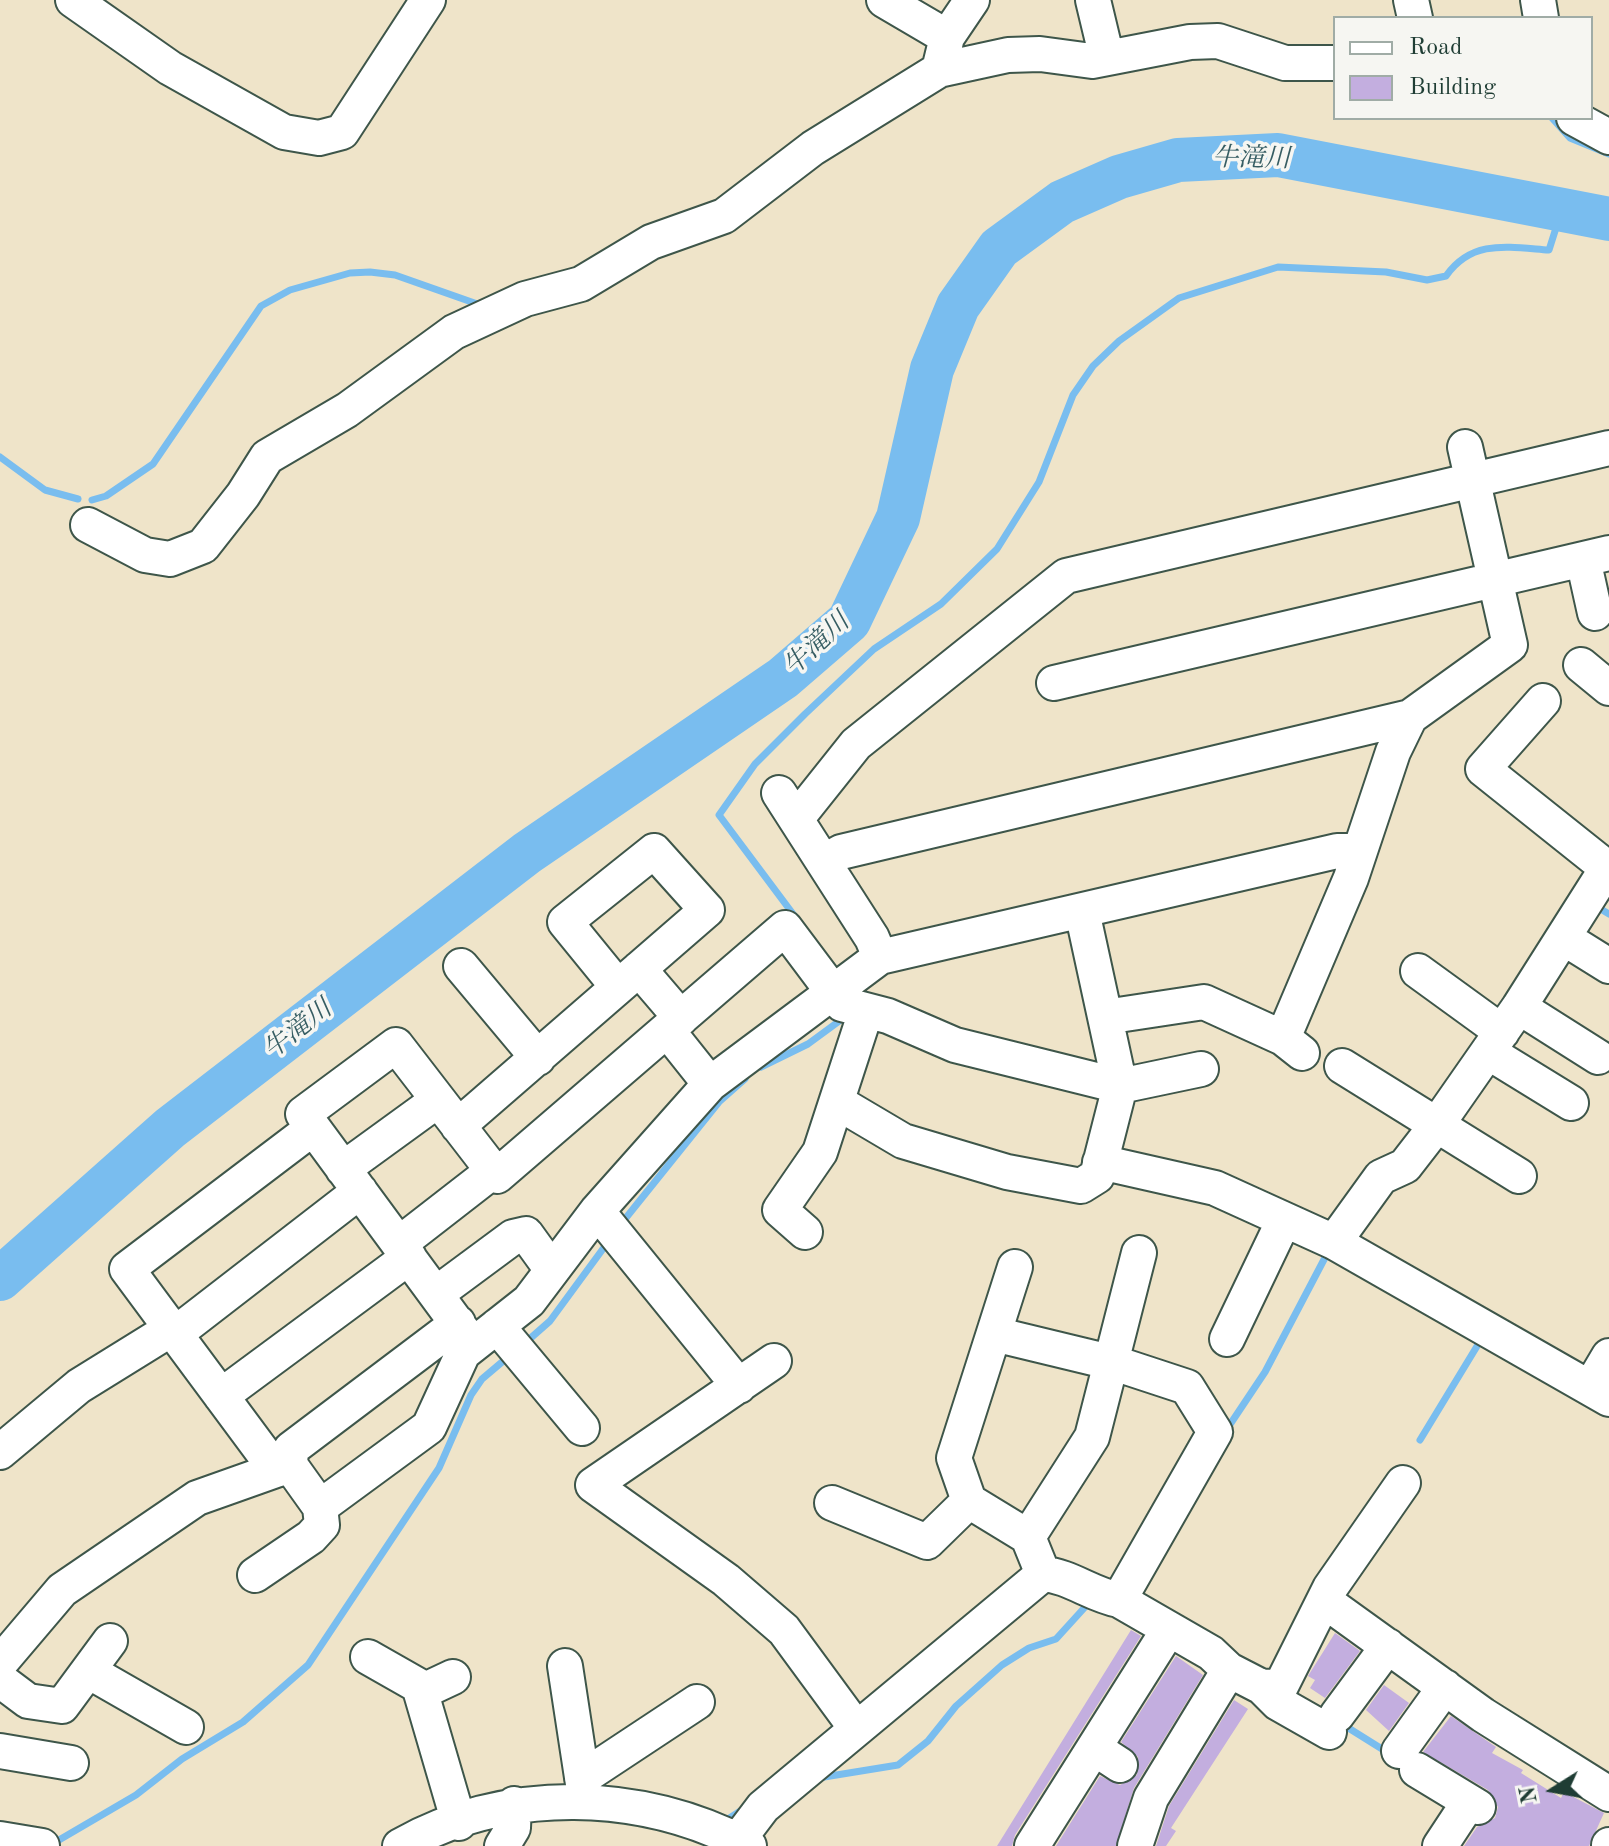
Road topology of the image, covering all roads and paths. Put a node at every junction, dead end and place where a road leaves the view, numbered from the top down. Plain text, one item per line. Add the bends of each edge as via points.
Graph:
1 (73, 0) edge
2 (428, 0) edge
3 (884, 0) edge
4 (972, 0) edge
5 (1093, 0) edge
6 (947, 37) junction
7 (1105, 50) dead end
8 (1333, 63) edge
9 (939, 70) junction
10 (1578, 120) edge
11 (1609, 137) edge
12 (1465, 447) dead end
13 (1609, 448) edge
14 (1473, 480) junction
15 (88, 525) dead end
16 (1596, 556) edge
17 (1496, 580) junction
18 (1595, 613) dead end
19 (1581, 665) dead end
20 (1054, 683) dead end
21 (1609, 688) edge
22 (1543, 701) dead end
23 (1410, 717) junction
24 (1359, 851) junction
25 (825, 861) junction
26 (1608, 866) edge
27 (1082, 911) junction
28 (1564, 938) junction
29 (880, 957) junction
30 (461, 966) dead end
31 (1609, 966) edge
32 (1418, 971) dead end
33 (832, 994) junction
34 (866, 1011) junction
35 (1105, 1017) junction
36 (674, 1024) junction
37 (1503, 1030) junction
38 (1598, 1057) dead end
39 (538, 1058) junction
40 (1342, 1066) dead end
41 (1201, 1069) dead end
42 (710, 1084) junction
43 (1120, 1086) junction
44 (837, 1102) junction
45 (1571, 1103) dead end
46 (448, 1113) junction
47 (1436, 1126) junction
48 (313, 1128) junction
49 (1100, 1162) junction
50 (487, 1163) junction
51 (1519, 1176) dead end
52 (352, 1180) junction
53 (597, 1211) junction
54 (1284, 1220) junction
55 (805, 1232) dead end
56 (398, 1242) junction
57 (1334, 1242) junction
58 (1139, 1253) dead end
59 (1015, 1267) dead end
60 (552, 1270) junction
61 (436, 1294) junction
62 (476, 1331) junction
63 (173, 1332) junction
64 (994, 1334) junction
65 (1227, 1339) dead end
66 (1609, 1356) edge
67 (774, 1361) dead end
68 (1114, 1363) junction
69 (739, 1386) junction
70 (1599, 1393) edge
71 (221, 1396) junction
72 (582, 1428) dead end
73 (0, 1452) edge
74 (283, 1467) junction
75 (1403, 1483) dead end
76 (969, 1501) junction
77 (832, 1503) dead end
78 (320, 1507) junction
79 (1028, 1537) junction
80 (1043, 1574) junction
81 (255, 1575) dead end
82 (1119, 1600) junction
83 (1333, 1607) dead end
84 (1169, 1629) junction
85 (110, 1641) dead end
86 (1388, 1646) junction
87 (368, 1657) dead end
88 (0, 1663) edge
89 (565, 1666) dead end
90 (1229, 1670) junction
91 (90, 1672) junction
92 (453, 1677) dead end
93 (0, 1680) edge
94 (1262, 1687) junction
95 (1445, 1687) junction
96 (421, 1692) junction
97 (697, 1702) dead end
98 (186, 1727) dead end
99 (856, 1728) junction
100 (0, 1751) edge
101 (71, 1763) dead end
102 (584, 1790) junction
103 (1609, 1794) edge
104 (514, 1804) junction
105 (459, 1823) junction
106 (0, 1839) edge
107 (743, 1843) edge
108 (1021, 1843) edge
109 (42, 1846) edge
110 (400, 1846) edge
111 (502, 1846) edge
112 (1135, 1846) edge
113 (1440, 1846) edge

1 - 2 street via 170,68 271,125 319,138 342,132
3 - 6 street
4 - 6 street
5 - 7 street
6 - 9 street
8 - 9 street via 1285,63 1218,41 1092,61 1008,55
9 - 15 street via 813,148 724,216 651,242 581,284 525,299 454,332 347,410 267,457 203,546 170,559 145,555
10 - 11 street
12 - 14 street
13 - 14 street
14 - 17 street
14 - 25 street via 1066,576 788,805
16 - 17 street
16 - 18 street
17 - 20 street
17 - 23 street via 1510,645
19 - 21 street
22 - 26 street via 1483,769
23 - 24 street
23 - 25 street via 841,852
24 - 27 street via 1337,851
24 - 35 street via 1293,1046 1204,1002
25 - 29 street
26 - 28 street
27 - 29 street
27 - 35 street
28 - 31 street
28 - 37 street
29 - 33 street
30 - 39 street
32 - 37 street
33 - 34 street via 842,1004
33 - 36 street via 785,928
33 - 42 street
34 - 43 street via 955,1045
34 - 44 street
35 - 43 street
36 - 39 street via 628,978
36 - 42 street
36 - 50 street via 497,1176
37 - 38 street
37 - 45 street
37 - 47 street
39 - 46 street
40 - 47 street
41 - 43 street
42 - 53 street
43 - 49 street
44 - 49 street via 903,1141 1007,1172 1081,1186 1097,1176
44 - 55 street via 820,1152 780,1210
46 - 48 street via 396,1045 303,1114
46 - 50 street
46 - 52 street
47 - 51 street
47 - 57 street via 1405,1166 1381,1177
48 - 52 street
48 - 63 street via 127,1269
49 - 54 street via 1215,1188
50 - 56 street
52 - 56 street
52 - 63 street
53 - 60 street
53 - 69 street
54 - 57 street
54 - 65 street
56 - 61 street
56 - 71 street
57 - 70 street
58 - 68 street
59 - 64 street
60 - 61 street via 526,1234 513,1237
60 - 62 street via 529,1301
61 - 62 street
62 - 72 street
62 - 74 street via 291,1449
62 - 78 street via 429,1427
63 - 71 street
63 - 73 street via 79,1386
64 - 68 street
64 - 76 street via 954,1458
66 - 70 street
67 - 69 street
68 - 79 street via 1092,1437
68 - 82 street via 1187,1387 1215,1432
69 - 99 street via 593,1485 726,1580 784,1630
71 - 74 street
74 - 78 street
74 - 88 street via 197,1498 62,1590
75 - 94 street via 1330,1588 1281,1686
76 - 77 street via 927,1542
76 - 79 street
78 - 81 street via 322,1525 311,1537
79 - 80 street
80 - 82 street
80 - 99 street
82 - 84 street
83 - 86 street
84 - 90 street
84 - 108 street via 1107,1757
85 - 91 street
86 - 94 street via 1333,1723 1278,1703
86 - 95 street
87 - 96 street
89 - 102 street
90 - 94 street
90 - 112 street via 1151,1798
91 - 93 street via 62,1706 28,1701
91 - 98 street
92 - 96 street
95 - 103 street via 1514,1749
95 - 113 street via 1408,1760 1474,1805
96 - 105 street
97 - 102 street
99 - 107 street via 763,1807
100 - 101 street
102 - 104 street
102 - 107 street
104 - 105 street
104 - 111 street via 513,1828
105 - 110 street
106 - 109 street

